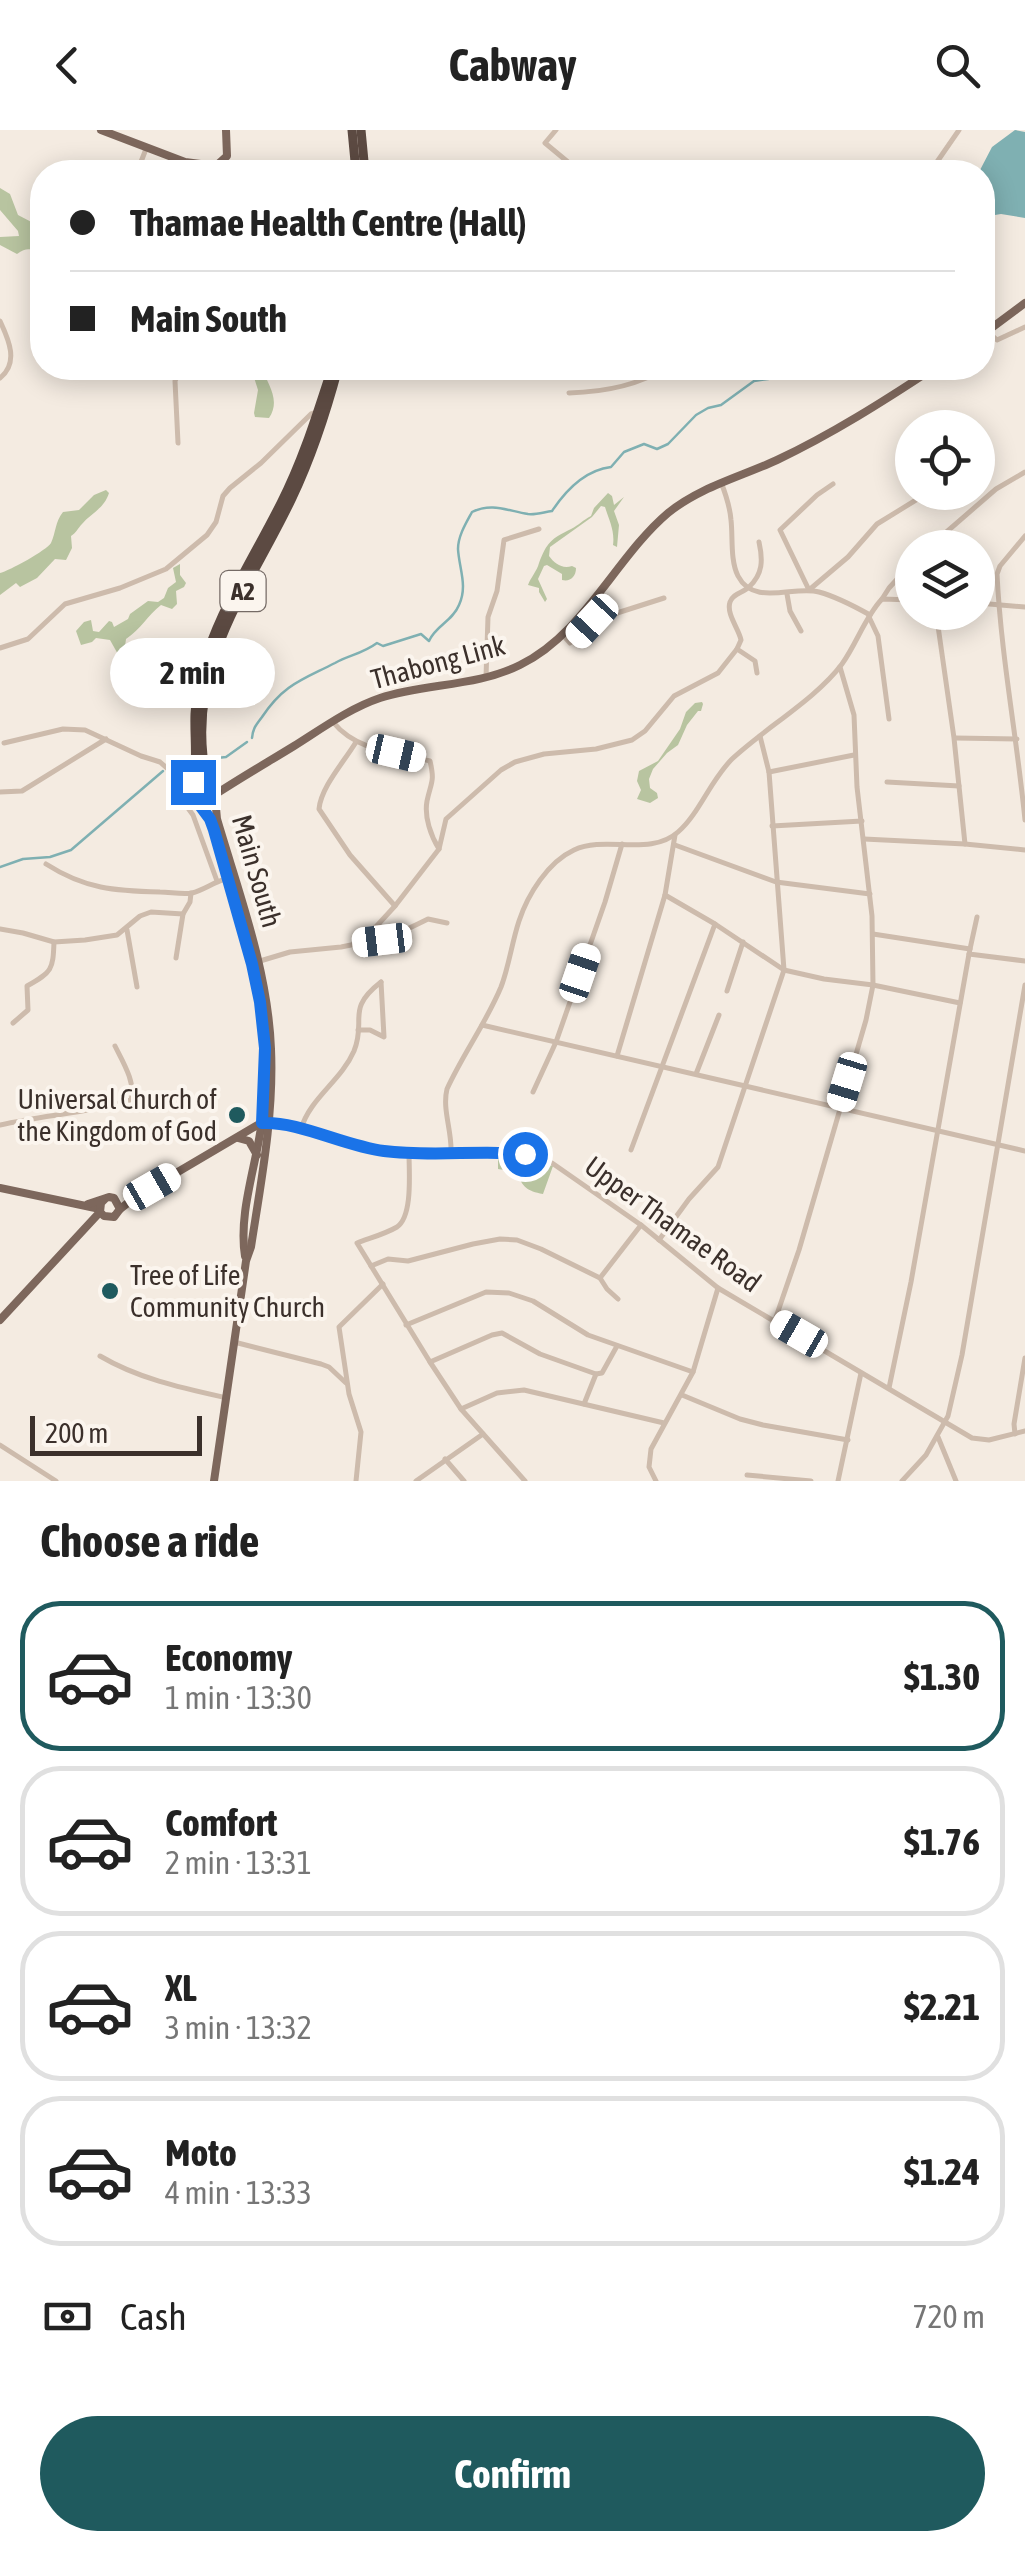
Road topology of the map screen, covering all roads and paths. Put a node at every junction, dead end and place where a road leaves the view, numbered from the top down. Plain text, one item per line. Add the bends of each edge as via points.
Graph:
1 (101, 130) edge
2 (226, 130) edge
3 (352, 130) edge
4 (361, 130) edge
5 (556, 130) edge
6 (959, 130) edge
7 (146, 149) junction
8 (142, 160) edge
9 (179, 160) edge
10 (223, 160) edge
11 (355, 160) edge
12 (364, 160) edge
13 (566, 160) edge
14 (938, 160) edge
15 (1025, 303) edge
16 (0, 322) edge
17 (995, 326) edge
18 (1025, 327) edge
19 (995, 339) edge
20 (0, 378) edge
21 (175, 380) edge
22 (331, 380) edge
23 (644, 380) edge
24 (914, 381) edge
25 (569, 393) dead end
26 (322, 412) junction
27 (178, 443) dead end
28 (1025, 472) edge
29 (722, 482) junction
30 (833, 484) dead end
31 (900, 510) edge
32 (538, 529) dead end
33 (948, 530) edge
34 (1025, 536) edge
35 (759, 542) dead end
36 (895, 581) edge
37 (749, 587) junction
38 (809, 590) junction
39 (786, 594) junction
40 (664, 598) dead end
41 (882, 599) junction
42 (895, 599) edge
43 (995, 605) edge
44 (999, 605) junction
45 (1025, 607) edge
46 (869, 616) junction
47 (802, 630) dead end
48 (939, 630) edge
49 (562, 634) junction
50 (0, 648) edge
51 (738, 649) junction
52 (840, 667) junction
53 (757, 672) dead end
54 (486, 678) junction
55 (890, 720) dead end
56 (333, 722) junction
57 (760, 736) junction
58 (954, 738) junction
59 (106, 739) junction
60 (1017, 739) junction
61 (356, 742) junction
62 (4, 744) dead end
63 (856, 754) junction
64 (769, 772) junction
65 (196, 779) junction
66 (212, 779) junction
67 (232, 782) junction
68 (887, 782) dead end
69 (959, 786) junction
70 (0, 792) edge
71 (216, 795) junction
72 (197, 802) junction
73 (1025, 820) edge
74 (862, 822) junction
75 (772, 826) junction
76 (674, 836) junction
77 (864, 839) junction
78 (622, 844) junction
79 (965, 844) junction
80 (674, 845) junction
81 (220, 846) junction
82 (207, 850) junction
83 (439, 850) junction
84 (1025, 850) edge
85 (46, 864) dead end
86 (229, 878) junction
87 (217, 881) junction
88 (776, 882) junction
89 (191, 893) junction
90 (870, 894) junction
91 (665, 895) junction
92 (395, 906) junction
93 (183, 914) junction
94 (977, 917) dead end
95 (447, 923) dead end
96 (715, 924) junction
97 (0, 929) edge
98 (127, 930) junction
99 (873, 934) junction
100 (54, 942) junction
101 (361, 942) junction
102 (743, 942) junction
103 (970, 951) junction
104 (176, 958) dead end
105 (1025, 962) edge
106 (256, 963) junction
107 (784, 970) junction
108 (873, 985) junction
109 (1025, 985) edge
110 (137, 987) dead end
111 (726, 991) dead end
112 (960, 1004) junction
113 (719, 1014) dead end
114 (13, 1023) dead end
115 (482, 1025) junction
116 (357, 1030) junction
117 (556, 1042) junction
118 (115, 1046) dead end
119 (617, 1056) junction
120 (663, 1068) junction
121 (696, 1074) junction
122 (746, 1084) junction
123 (533, 1092) dead end
124 (840, 1106) junction
125 (265, 1122) junction
126 (0, 1125) edge
127 (301, 1129) junction
128 (938, 1131) junction
129 (238, 1138) junction
130 (998, 1145) junction
131 (631, 1150) dead end
132 (1025, 1151) edge
133 (450, 1152) junction
134 (409, 1153) junction
135 (257, 1155) junction
136 (0, 1188) edge
137 (137, 1196) junction
138 (110, 1199) junction
139 (80, 1204) junction
140 (120, 1209) junction
141 (103, 1213) junction
142 (641, 1224) junction
143 (88, 1227) junction
144 (660, 1240) junction
145 (246, 1261) junction
146 (371, 1266) junction
147 (600, 1278) junction
148 (382, 1284) junction
149 (718, 1288) junction
150 (618, 1299) dead end
151 (0, 1320) edge
152 (775, 1320) junction
153 (406, 1325) junction
154 (234, 1342) junction
155 (617, 1346) junction
156 (100, 1356) dead end
157 (1025, 1358) edge
158 (430, 1362) junction
159 (693, 1372) junction
160 (861, 1373) junction
161 (596, 1374) junction
162 (347, 1384) junction
163 (888, 1389) junction
164 (682, 1395) junction
165 (227, 1398) junction
166 (584, 1404) junction
167 (461, 1409) junction
168 (946, 1422) junction
169 (664, 1423) junction
170 (1025, 1431) edge
171 (483, 1434) junction
172 (1015, 1434) junction
173 (938, 1436) junction
174 (848, 1440) junction
175 (0, 1445) edge
176 (445, 1460) junction
177 (747, 1475) dead end
178 (56, 1481) edge
179 (214, 1481) edge
180 (356, 1481) edge
181 (416, 1481) edge
182 (464, 1481) edge
183 (525, 1481) edge
184 (656, 1481) edge
185 (811, 1481) edge
186 (838, 1481) edge
187 (902, 1481) edge
188 (956, 1481) edge

1 - 7 main road
2 - 10 main road
3 - 11 highway
4 - 12 highway
5 - 13 street via 545,143
6 - 14 street
7 - 8 street
7 - 9 main road
15 - 17 main road
16 - 20 street via 11,360
18 - 19 street
21 - 27 street
22 - 26 highway, Main South / A2
23 - 25 street
24 - 29 main road, Thabong Link via 826,435
26 - 50 street via 311,414 230,488 206,535 166,570 64,604 28,639
26 - 65 highway, Main South / A2 via 206,656 195,714
26 - 66 highway, Main South / A2 via 310,459 212,657 202,715 202,752
28 - 33 street
29 - 37 street via 738,576
29 - 49 main road, Thabong Link via 666,515
30 - 38 street via 780,530
31 - 38 street
32 - 54 street via 504,540 488,617
34 - 44 street via 998,570
35 - 37 street via 762,570
36 - 41 street
37 - 39 street
37 - 51 street via 730,602 741,636
38 - 39 street
38 - 46 street
39 - 47 street
40 - 49 street via 592,621 570,643
41 - 42 street
41 - 46 street
43 - 44 street
44 - 45 street
44 - 60 street
46 - 52 street
46 - 55 street
48 - 58 street
49 - 54 main road, Thabong Link via 519,666
51 - 53 street via 755,661
51 - 83 street via 713,678 674,696 632,740 544,754 502,770 446,819
52 - 57 street
52 - 63 street
54 - 56 main road, Thabong Link via 380,698
56 - 61 street
56 - 67 main road, Thabong Link
57 - 64 street
57 - 76 street via 716,776
58 - 60 street
58 - 69 street
59 - 62 street via 63,729
59 - 70 street via 22,792
59 - 82 street via 165,765
60 - 73 street
61 - 83 street via 430,761 434,779 426,809
61 - 92 street via 319,809
63 - 64 street
63 - 74 street
64 - 75 street
65 - 66 highway
65 - 72 highway, Main South / A2 via 190,788
66 - 67 main road
66 - 71 highway, Main South / A2
67 - 71 main road, Thabong Link
68 - 69 street
69 - 79 street
71 - 72 highway, Main South
71 - 106 main road, Main South / A2
72 - 81 main road, Main South / A2
74 - 75 street
74 - 77 street
75 - 88 street
76 - 78 street
76 - 80 street
77 - 79 street
77 - 90 street
78 - 115 street via 591,844 550,868 520,917 502,985
78 - 117 street
79 - 84 street
80 - 88 street
80 - 91 street
81 - 82 street
81 - 86 main road, Main South / A2
82 - 87 street
83 - 92 street
85 - 89 street via 117,892
86 - 87 street
86 - 106 main road, Main South / A2
87 - 89 street
88 - 90 street
88 - 107 street
89 - 93 street
90 - 99 street
91 - 96 street
91 - 119 street
92 - 101 street
93 - 98 street via 151,912
93 - 104 street
94 - 103 street
95 - 101 street via 428,918 402,933
96 - 102 street
96 - 120 street
97 - 100 street
98 - 100 street
98 - 110 street
99 - 103 street
99 - 108 street
100 - 114 street via 53,966 28,986 28,1010
101 - 106 street
102 - 107 street
102 - 111 street
103 - 105 street
103 - 112 street
106 - 125 main road, Main South / A2
107 - 108 street
107 - 122 street
108 - 112 street
108 - 124 street
109 - 130 street
112 - 128 street
113 - 121 street
115 - 117 street
115 - 133 street via 445,1098
116 - 116 street via 360,1002 381,982 384,1036
116 - 127 street via 354,1050
117 - 119 street
117 - 123 street
118 - 126 street via 131,1100
119 - 120 street
120 - 121 street
120 - 131 street
121 - 122 street
122 - 124 street
122 - 144 street via 718,1166
124 - 128 street
124 - 152 street
125 - 127 street, Upper Thamae Road
125 - 129 main road
125 - 135 main road, Main South / A2
125 - 145 main road, Main South / A2
127 - 134 street, Upper Thamae Road via 354,1146
128 - 130 street
128 - 163 street
129 - 135 main road
129 - 137 main road
130 - 132 street
130 - 168 street
133 - 134 street, Upper Thamae Road
133 - 142 street, Upper Thamae Road via 543,1158
134 - 146 street via 401,1224 357,1243
135 - 145 main road, Main South / A2
136 - 139 main road
137 - 138 main road
137 - 140 main road
138 - 139 main road
138 - 140 main road
138 - 141 main road
139 - 141 main road
139 - 143 main road
140 - 141 main road via 114,1217
141 - 143 main road
142 - 144 street, Upper Thamae Road
142 - 147 street
143 - 151 main road
144 - 149 street, Upper Thamae Road
145 - 154 main road, A2
146 - 147 street via 500,1239 542,1249
146 - 148 street
147 - 150 street
148 - 153 street
148 - 162 street via 339,1327
149 - 152 street, Upper Thamae Road
149 - 159 street
152 - 160 street, Upper Thamae Road
153 - 155 street via 499,1291 533,1301
153 - 158 street
154 - 162 street via 321,1364
154 - 165 main road, A2
155 - 159 street
155 - 161 street
156 - 165 street via 164,1385
157 - 172 street
158 - 161 street via 502,1333
158 - 167 street
159 - 164 street
160 - 163 street, Upper Thamae Road
160 - 174 street
161 - 166 street
162 - 180 street via 361,1432
163 - 168 street, Upper Thamae Road
164 - 169 street
164 - 174 street via 740,1419
165 - 179 main road, A2
166 - 167 street via 524,1390
166 - 169 street
167 - 171 street
168 - 172 street, Upper Thamae Road via 977,1439
168 - 173 street
169 - 184 street via 651,1449
170 - 172 street, Upper Thamae Road
171 - 176 street
171 - 183 street
173 - 187 street
173 - 188 street
174 - 186 street
175 - 178 street
176 - 181 street
176 - 182 street
177 - 185 street

